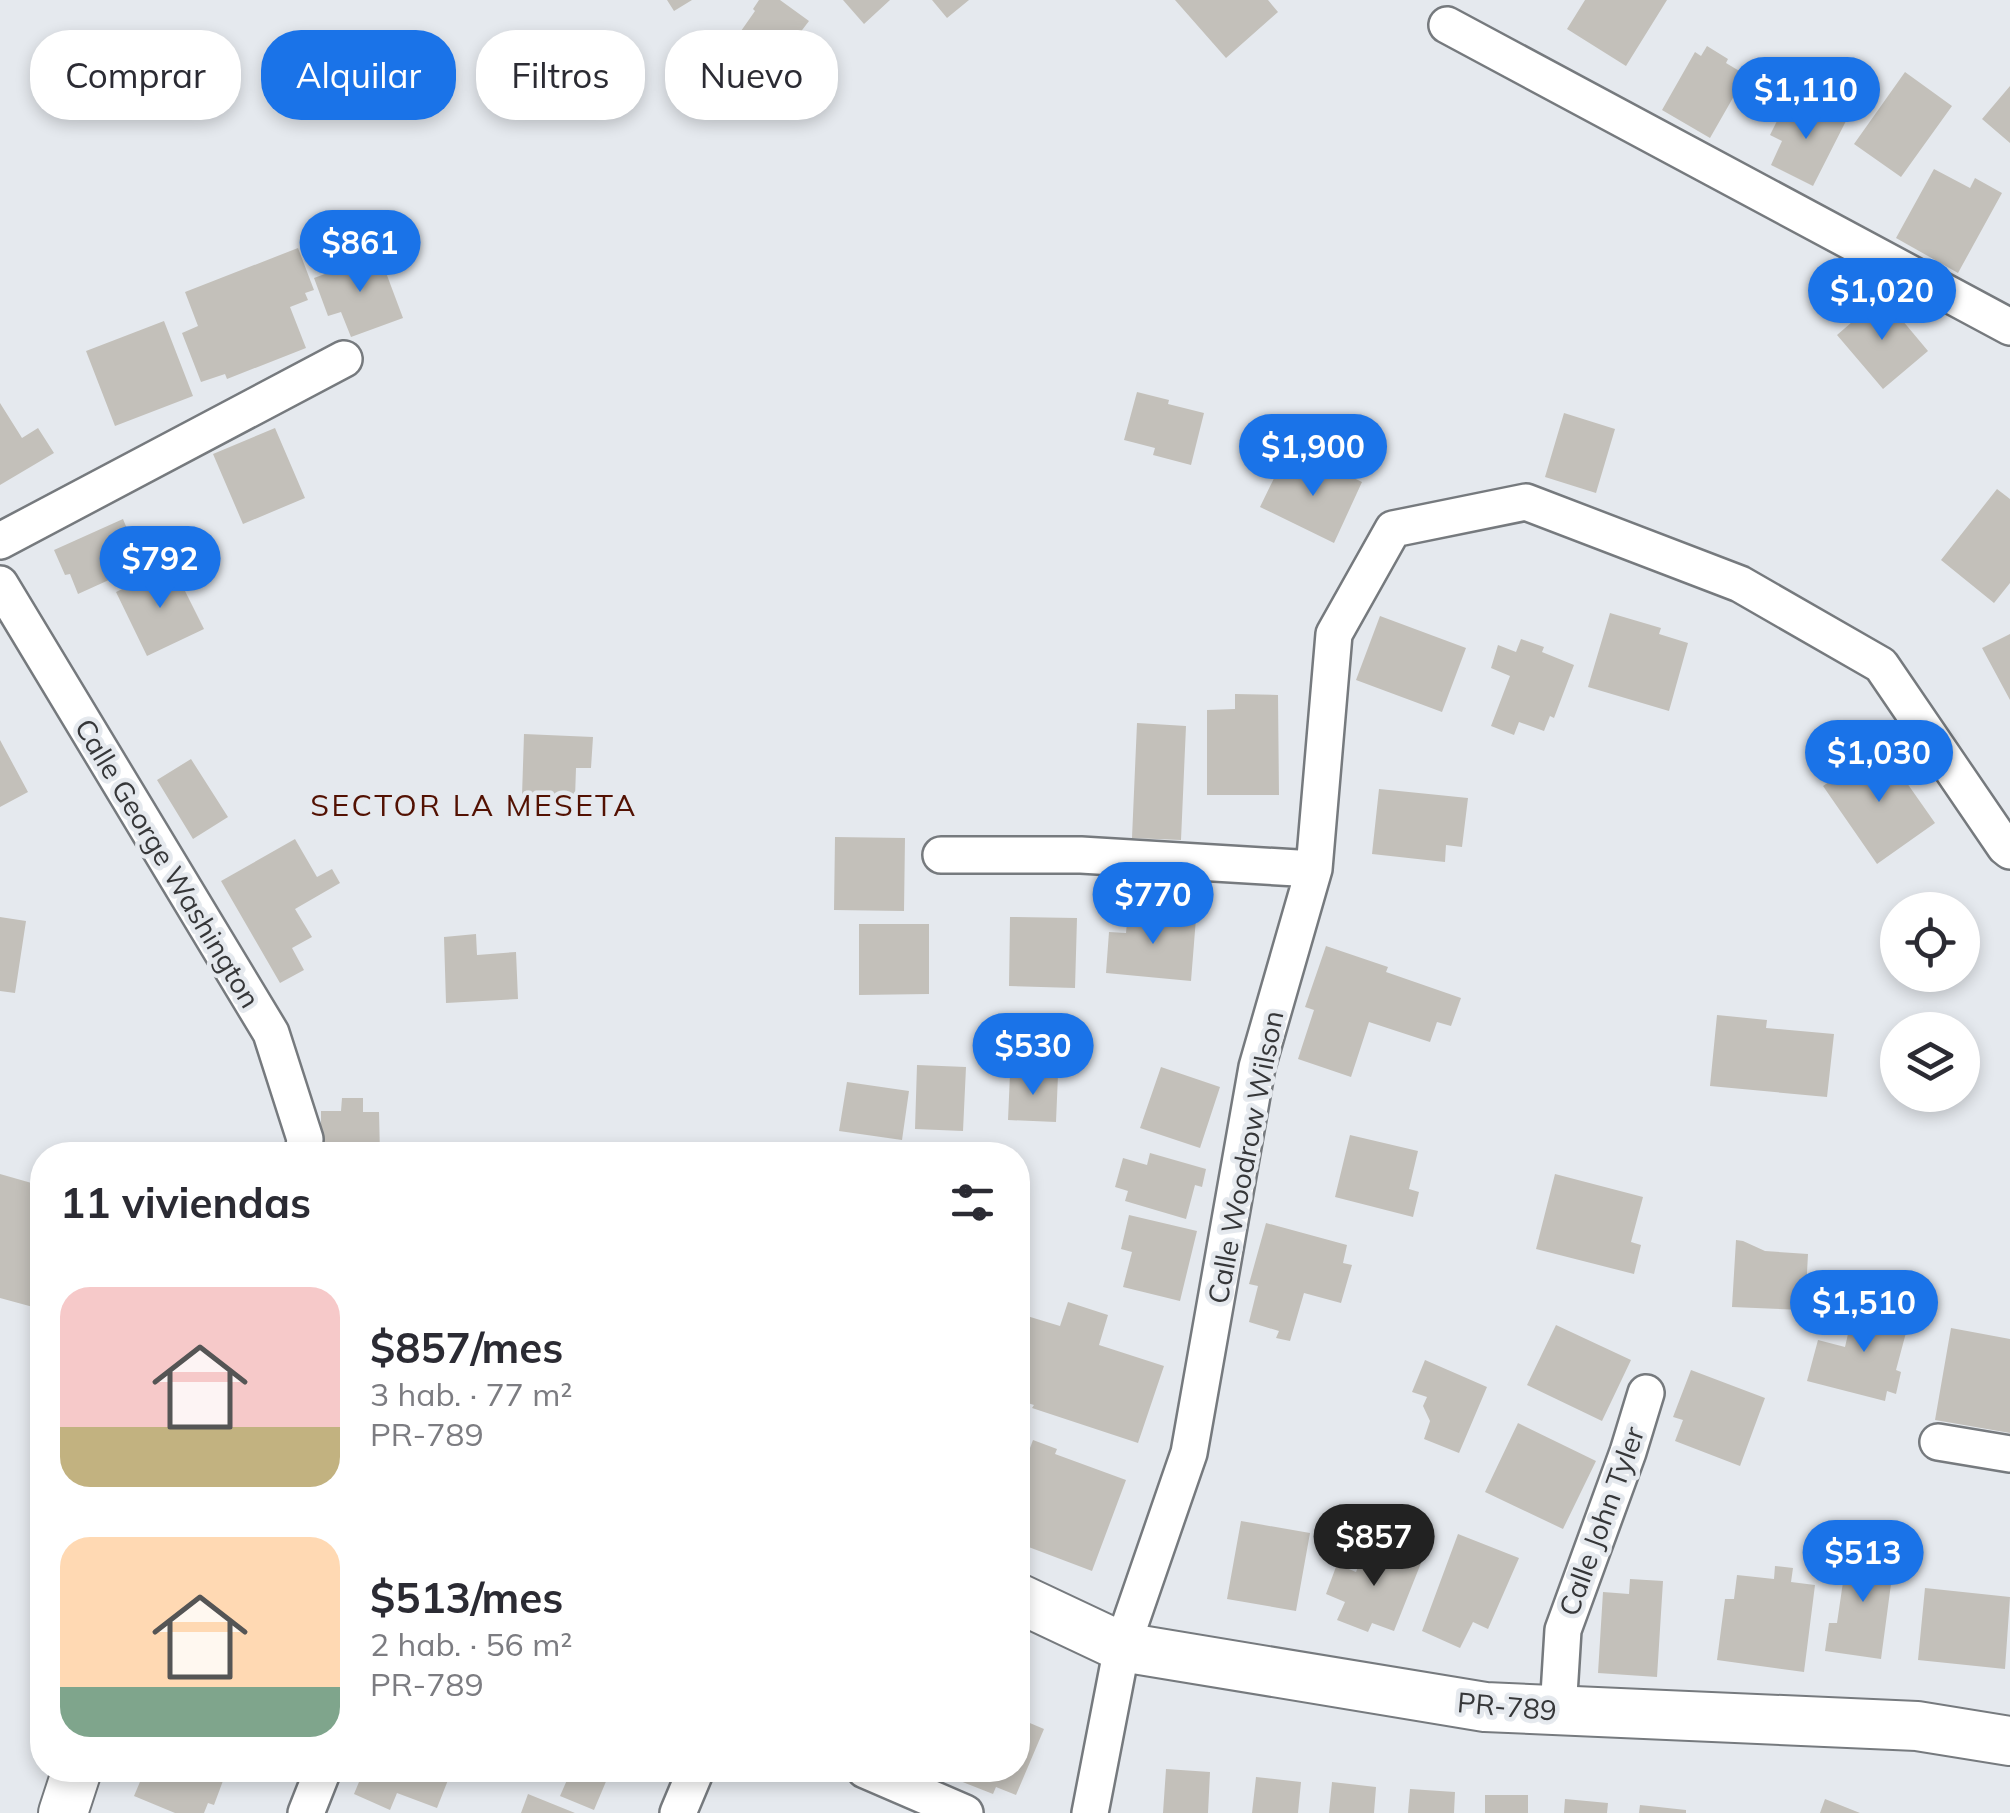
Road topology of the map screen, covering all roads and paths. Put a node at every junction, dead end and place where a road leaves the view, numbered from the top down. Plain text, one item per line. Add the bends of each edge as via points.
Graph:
1 (1448, 25) dead end
2 (2010, 327) edge
3 (344, 360) dead end
4 (0, 542) edge
5 (0, 584) edge
6 (2010, 850) edge
7 (941, 855) dead end
8 (1314, 869) junction
9 (305, 1142) edge
10 (1646, 1393) dead end
11 (1938, 1442) dead end
12 (2010, 1454) edge
13 (1030, 1604) edge
14 (1122, 1647) junction
15 (1558, 1710) junction
16 (2010, 1740) edge
17 (73, 1782) edge
18 (318, 1782) edge
19 (691, 1782) edge
20 (893, 1782) edge
21 (62, 1813) edge
22 (306, 1813) edge
23 (678, 1813) edge
24 (965, 1813) edge
25 (1090, 1813) edge

1 - 2 street
3 - 4 street
5 - 9 street, Calle George Washington via 271,1033
6 - 8 street, Calle Woodrow Wilson via 1882,665 1740,584 1526,502 1393,529 1334,634
7 - 8 street via 1081,855
8 - 14 street, Calle Woodrow Wilson via 1257,1067 1189,1453
10 - 15 street, Calle John Tyler via 1562,1630
11 - 12 street
13 - 14 street, PR-789 / PR-789
14 - 15 street, PR-789 / PR-789 via 1485,1707
14 - 25 street, Calle Woodrow Wilson
15 - 16 street, PR-789 / PR-789 via 1917,1726
17 - 21 street
18 - 22 street
19 - 23 street
20 - 24 street

